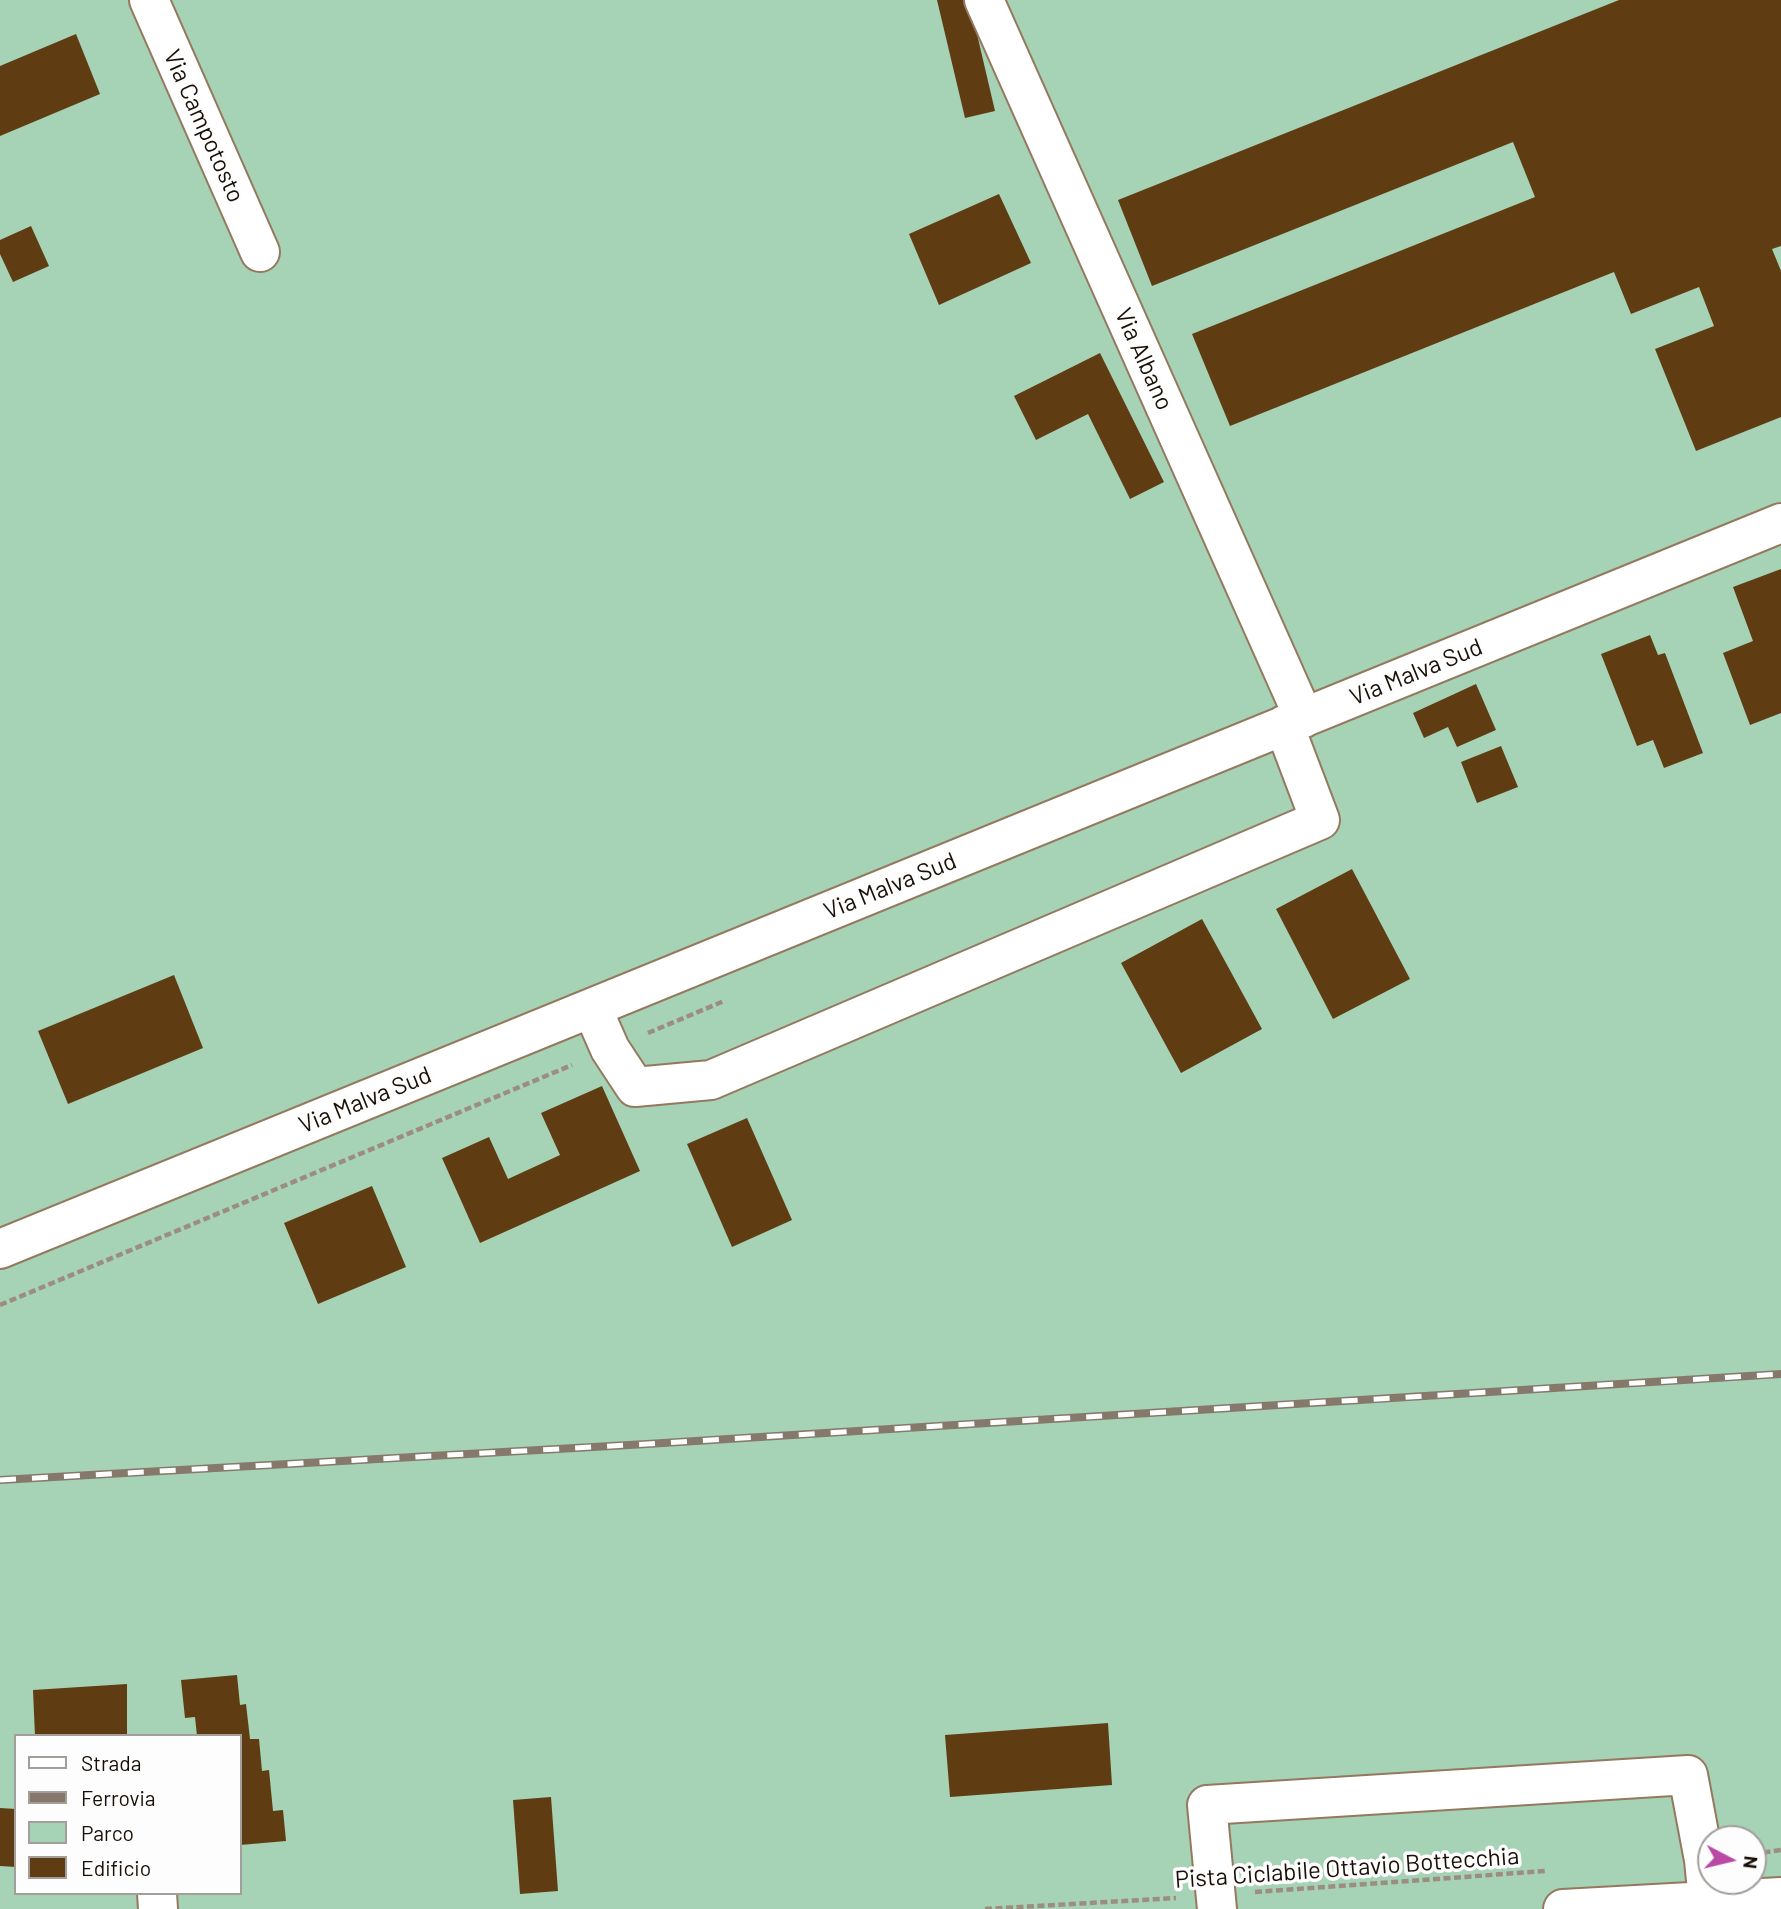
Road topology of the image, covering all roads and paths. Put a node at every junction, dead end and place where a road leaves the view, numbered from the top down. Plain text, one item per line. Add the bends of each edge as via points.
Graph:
1 (149, 0) edge
2 (984, 0) edge
3 (260, 252) dead end
4 (1781, 523) edge
5 (1294, 722) junction
6 (592, 1008) junction
7 (0, 1249) edge
8 (1553, 1871) dead end
9 (1781, 1897) edge
10 (1707, 1901) junction
11 (1217, 1902) edge
12 (985, 1909) edge
13 (1563, 1909) edge

1 - 3 street, Via Campotosto
2 - 5 street, Via Albano
4 - 5 street, Via Malva Sud
5 - 6 street, Via Malva Sud
5 - 6 street, Via Albano via 1320,820 711,1080 635,1087 610,1049
6 - 7 street, Via Malva Sud
8 - 11 path, Pista Ciclabile Ottavio Bottecchia
9 - 10 street
10 - 11 street via 1688,1775 1207,1805
10 - 13 street
11 - 12 path, Pista Ciclabile Ottavio Bottecchia

